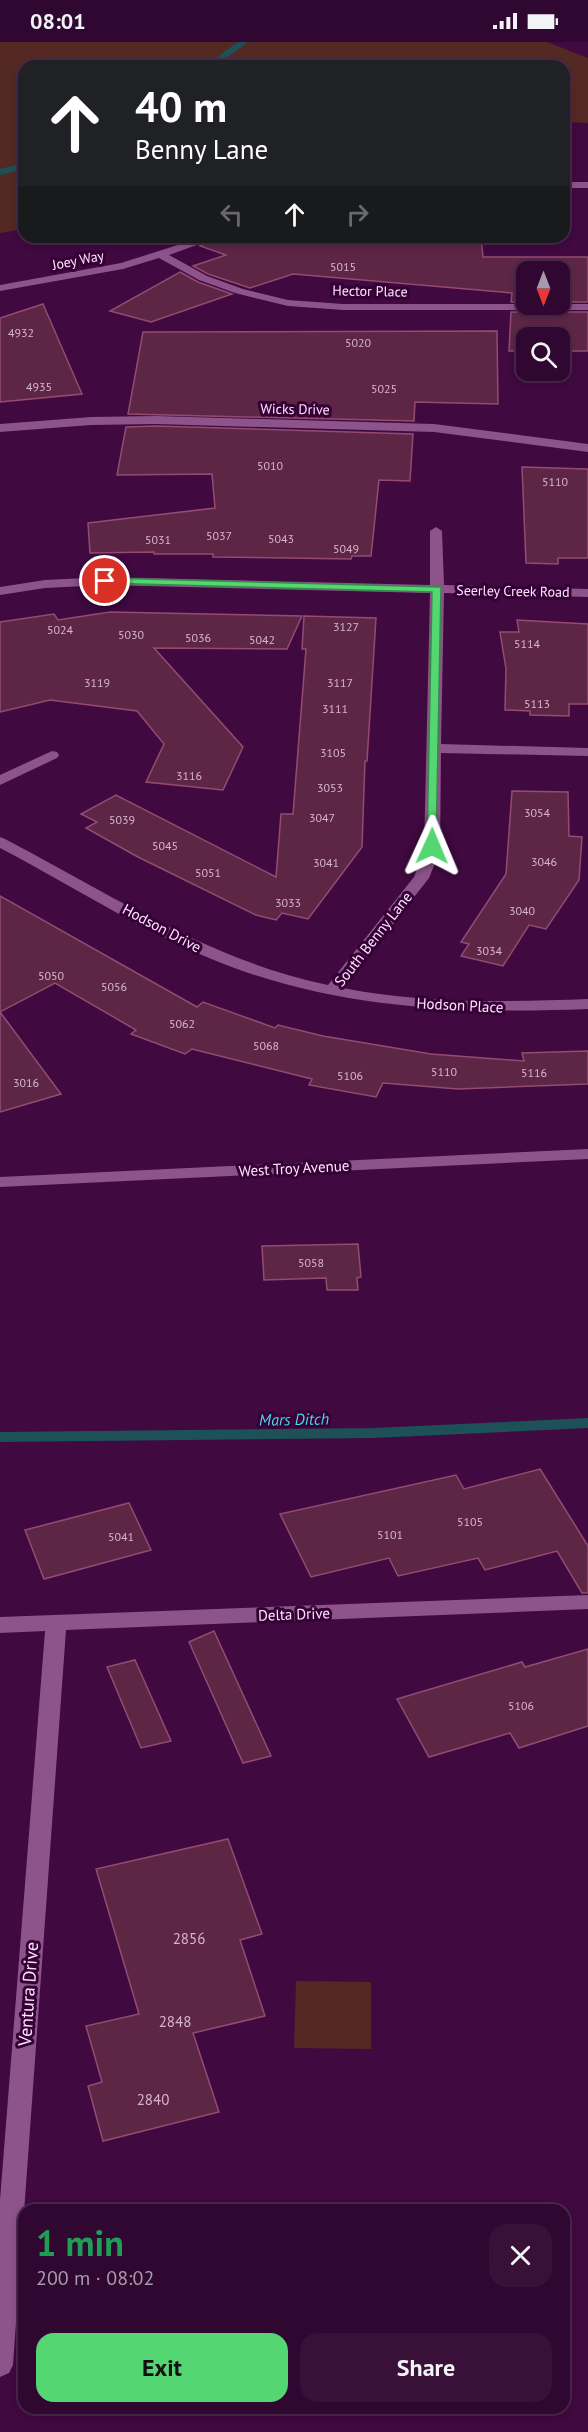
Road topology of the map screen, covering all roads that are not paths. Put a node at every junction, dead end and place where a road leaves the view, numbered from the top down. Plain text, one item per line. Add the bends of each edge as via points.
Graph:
1 (570, 185) edge
2 (588, 185) edge
3 (196, 243) edge
4 (161, 255) junction
5 (0, 288) edge
6 (588, 306) edge
7 (0, 428) edge
8 (588, 448) edge
9 (436, 531) dead end
10 (437, 589) junction
11 (0, 591) edge
12 (588, 593) edge
13 (434, 748) junction
14 (588, 752) edge
15 (52, 755) dead end
16 (0, 781) edge
17 (0, 842) edge
18 (332, 991) junction
19 (588, 1004) edge
20 (588, 1154) edge
21 (0, 1182) edge
22 (588, 1602) edge
23 (56, 1623) junction
24 (0, 1625) edge
25 (6, 2200) edge
26 (0, 2365) edge

1 - 2 street
3 - 4 street, Joey Way
4 - 5 street, Joey Way via 75,277
4 - 6 street, Hector Place via 202,278 288,303 342,307
7 - 8 street, Wicks Drive via 156,420 434,428
9 - 10 street, South Benny Lane
10 - 11 street, Seerley Creek Road via 90,581
10 - 12 street, Seerley Creek Road
10 - 13 street, South Benny Lane
13 - 14 street
13 - 18 street, South Benny Lane via 432,846 426,869
15 - 16 street
17 - 18 street, Hodson Drive via 216,956 265,974
18 - 19 street, Hodson Place via 467,1008
20 - 21 street, West Troy Avenue
22 - 23 street, Delta Drive
23 - 24 street, Delta Drive
23 - 25 street, Ventura Drive
25 - 26 street, Ventura Drive

